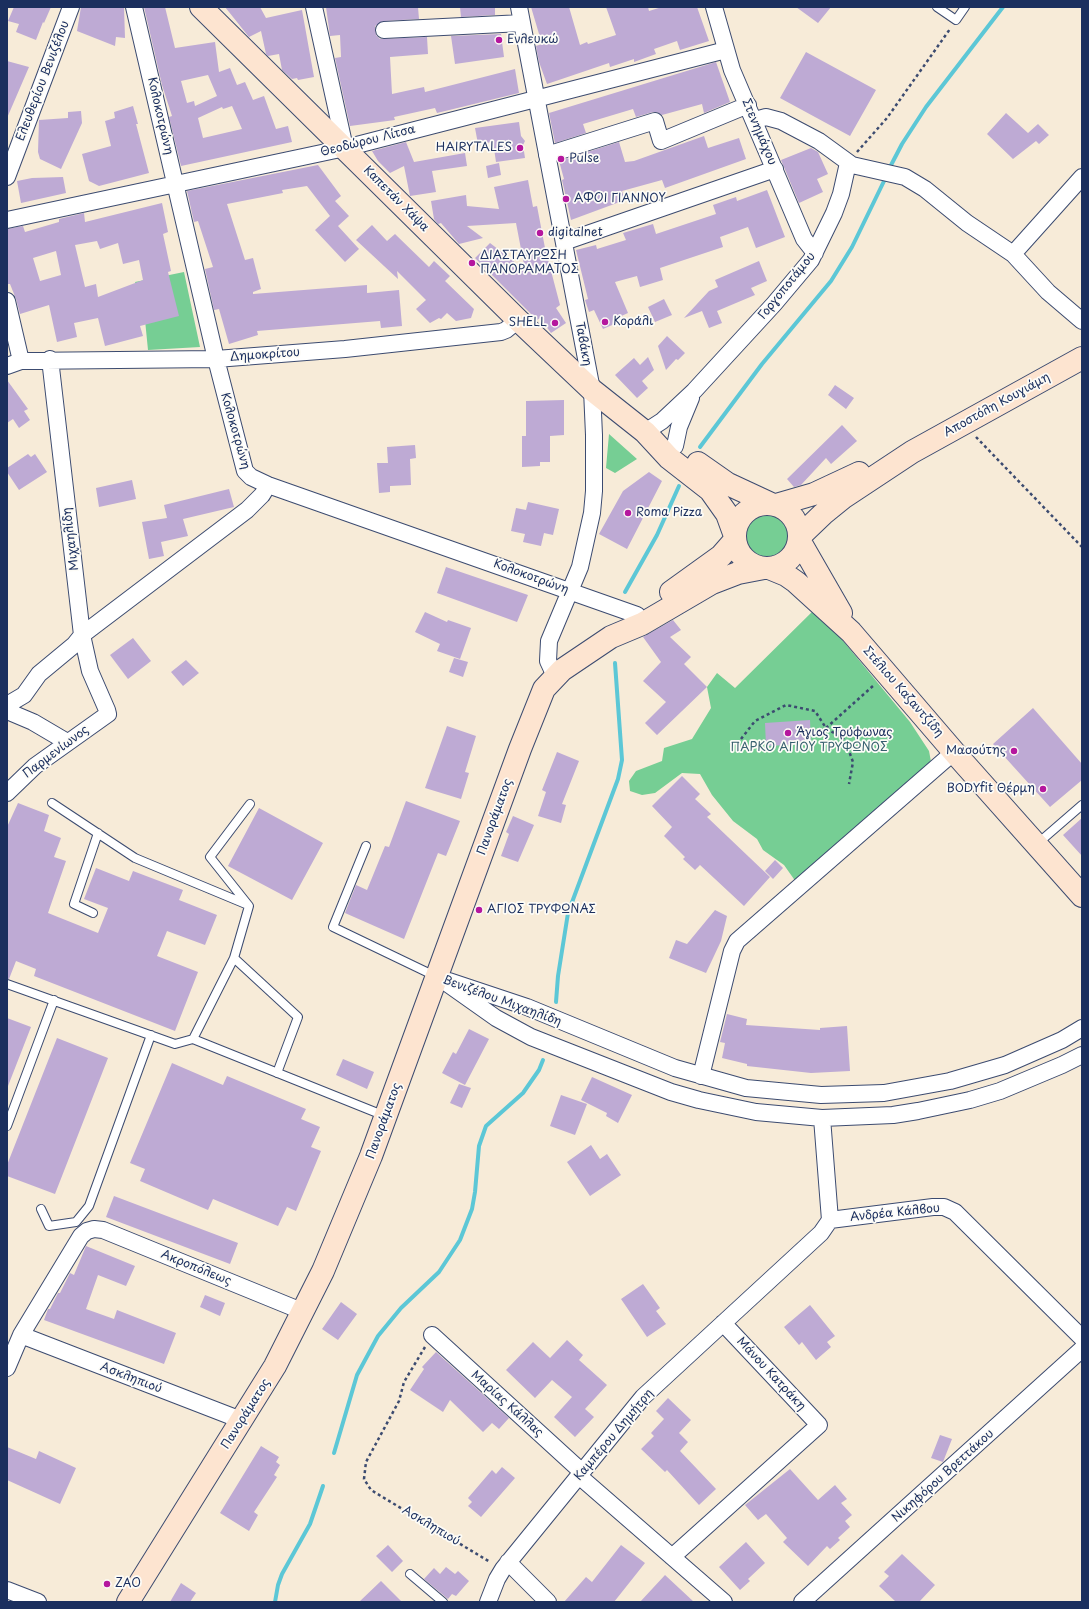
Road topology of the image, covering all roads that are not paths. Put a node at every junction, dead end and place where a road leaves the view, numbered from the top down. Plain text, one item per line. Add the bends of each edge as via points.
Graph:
1 (71, 7) edge
2 (134, 7) edge
3 (201, 7) edge
4 (314, 7) edge
5 (519, 7) edge
6 (714, 7) edge
7 (937, 7) edge
8 (966, 7) edge
9 (522, 23) junction
10 (384, 30) dead end
11 (726, 50) junction
12 (536, 99) junction
13 (748, 105) junction
14 (755, 120) junction
15 (345, 148) junction
16 (547, 155) junction
17 (850, 164) junction
18 (776, 169) junction
19 (7, 176) edge
20 (1082, 177) edge
21 (176, 184) junction
22 (7, 220) edge
23 (564, 242) junction
24 (815, 253) junction
25 (1013, 254) junction
26 (7, 301) edge
27 (518, 320) junction
28 (1082, 321) edge
29 (216, 358) junction
30 (1082, 358) edge
31 (50, 359) junction
32 (14, 363) edge
33 (592, 390) junction
34 (694, 391) junction
35 (645, 432) junction
36 (912, 452) junction
37 (688, 462) junction
38 (268, 485) junction
39 (774, 504) junction
40 (735, 538) junction
41 (799, 538) junction
42 (766, 568) junction
43 (570, 591) junction
44 (637, 614) junction
45 (851, 632) junction
46 (82, 635) junction
47 (611, 637) junction
48 (555, 676) junction
49 (7, 704) edge
50 (7, 711) edge
51 (108, 714) joint
52 (67, 742) junction
53 (954, 752) junction
54 (7, 793) edge
55 (52, 803) dead end
56 (250, 804) dead end
57 (1082, 805) edge
58 (98, 833) junction
59 (1037, 844) junction
60 (366, 846) dead end
61 (1082, 896) edge
62 (249, 906) junction
63 (93, 913) dead end
64 (234, 958) junction
65 (438, 977) junction
66 (7, 984) edge
67 (54, 1000) junction
68 (1082, 1028) edge
69 (151, 1035) junction
70 (193, 1039) junction
71 (1082, 1055) edge
72 (277, 1074) junction
73 (701, 1076) junction
74 (386, 1116) junction
75 (822, 1118) junction
76 (7, 1126) edge
77 (41, 1209) dead end
78 (830, 1220) junction
79 (304, 1312) junction
80 (723, 1323) junction
81 (21, 1335) junction
82 (432, 1335) road end
83 (1082, 1338) edge
84 (1082, 1349) edge
85 (7, 1368) edge
86 (242, 1420) junction
87 (581, 1474) junction
88 (672, 1557) junction
89 (506, 1566) junction
90 (410, 1574) dead end
91 (7, 1590) edge
92 (38, 1602) edge
93 (128, 1602) edge
94 (443, 1602) edge
95 (488, 1602) edge
96 (548, 1602) edge
97 (724, 1602) edge
98 (802, 1602) edge

1 - 19 street, Ελευθερίου Βενιζέλου
2 - 21 street, Κολοκοτρώνη
3 - 15 main road, Καπετάν Χάψα
4 - 15 street
5 - 9 street, Ταβάκη
6 - 11 street, Στενημάχου
7 - 8 lane via 956,20
9 - 10 street
9 - 12 street, Ταβάκη
11 - 12 street, Θεοδώρου Λίτσα
11 - 13 street, Στενημάχου
12 - 15 street, Θεοδώρου Λίτσα
12 - 16 street, Ταβάκη
13 - 14 street, Στενημάχου
13 - 16 street via 661,141 654,121
14 - 17 street via 766,117 780,121 819,141
14 - 18 street, Στενημάχου
15 - 21 street, Θεοδώρου Λίτσα
15 - 27 main road, Καπετάν Χάψα
16 - 23 street, Ταβάκη
17 - 24 street, Γοργοποτάμου via 829,225
17 - 25 street via 905,177
18 - 23 street
18 - 24 street, Στενημάχου via 804,238
20 - 25 street
21 - 22 street, Θεοδώρου Λίτσα
21 - 29 street, Κολοκοτρώνη
23 - 33 street, Ταβάκη
24 - 34 street, Γοργοποτάμου via 778,300
25 - 28 street via 1048,292
26 - 32 street
27 - 29 street, Δημοκρίτου via 501,332 345,349
27 - 33 main road, Καπετάν Χάψα
29 - 31 street, Δημοκρίτου
29 - 38 street, Κολοκοτρώνη via 245,471 251,477
30 - 36 main road, Αποστόλη Κουγιάμη
31 - 32 street, Δημοκρίτου
31 - 46 street, Μιχαηλίδη
33 - 35 main road
33 - 43 street, Ταβάκη via 592,513 580,567
34 - 35 street, Γοργοποτάμου via 662,421
34 - 37 street, Γοργοποτάμου via 679,427
35 - 37 main road via 669,458
36 - 39 main road, Αποστόλη Κουγιάμη via 876,465 814,494
36 - 41 main road, Αποστόλη Κουγιάμη via 844,497
37 - 39 main road via 737,489
37 - 40 main road via 723,506 731,521
38 - 43 street, Κολοκοτρώνη
38 - 46 street via 247,510
39 - 40 main road via 759,505 746,512 738,523
39 - 41 main road via 793,516
40 - 42 main road via 743,557 750,563
40 - 44 main road, Πανοράματος via 721,556
41 - 42 main road via 797,549 789,559 782,564
41 - 45 main road, Στέλιου Καζαντζίδη
42 - 45 main road, Στέλιου Καζαντζίδη via 786,575 796,582
42 - 47 main road, Πανοράματος via 738,573 712,583 642,624
43 - 44 street, Κολοκοτρώνη
43 - 48 street, Ταβάκη via 548,646 548,661
44 - 47 main road, Πανοράματος
45 - 53 main road, Στέλιου Καζαντζίδη
46 - 49 street via 74,645 39,674 24,695
46 - 51 street, Μιχαηλίδη via 90,671
47 - 48 main road, Πανοράματος
48 - 65 main road, Πανοράματος via 542,694 530,723
50 - 52 street via 33,722
51 - 52 street, Παρμενίωνος
52 - 54 street, Παρμενίωνος via 35,766
53 - 59 main road, Στέλιου Καζαντζίδη
53 - 73 street via 737,941 732,951
55 - 58 lane
56 - 62 lane via 210,857
57 - 59 lane
58 - 62 lane via 135,858
58 - 63 lane via 74,904
59 - 61 main road, Στέλιου Καζαντζίδη
60 - 65 lane via 333,927
62 - 64 lane
64 - 70 lane
64 - 72 lane via 298,1018
65 - 73 street, Βενιζέλου Μιχαηλίδη via 528,1007 675,1068
65 - 74 main road, Πανοράματος
65 - 75 street, Βενιζέλου Μιχαηλίδη via 510,1027 640,1081 729,1107
66 - 67 lane
67 - 69 lane
67 - 76 lane
68 - 73 street, Βενιζέλου Μιχαηλίδη via 1062,1040 1005,1064 950,1081 884,1093 821,1095 768,1091
69 - 70 lane via 175,1044
69 - 77 lane via 89,1206 76,1222 49,1226
70 - 72 lane
71 - 75 street, Βενιζέλου Μιχαηλίδη via 1030,1079 970,1100 918,1112
72 - 74 lane
74 - 79 main road, Πανοράματος via 353,1201
75 - 78 street
78 - 80 street, Καμπέρου Δημήτρη via 821,1232
78 - 83 street, Ανδρέα Κάλβου via 933,1207 944,1207 955,1212
79 - 81 street, Ακροπόλεως via 102,1230 94,1229 81,1236
79 - 86 main road, Πανοράματος
80 - 87 street, Καμπέρου Δημήτρη via 643,1397
80 - 88 street, Μάνου Κατράκη via 819,1425
81 - 85 street
81 - 86 street, Ασκληπιού
82 - 87 street, Μαρίας Κάλλας
84 - 98 street, Νικηφόρου Βρεττάκου
86 - 93 main road, Πανοράματος
87 - 88 street, Μαρίας Κάλλας
87 - 89 street, Καμπέρου Δημήτρη
88 - 97 street, Μαρίας Κάλλας
89 - 95 street, Καμπέρου Δημήτρη via 497,1579
89 - 96 street
90 - 94 lane
91 - 92 street

